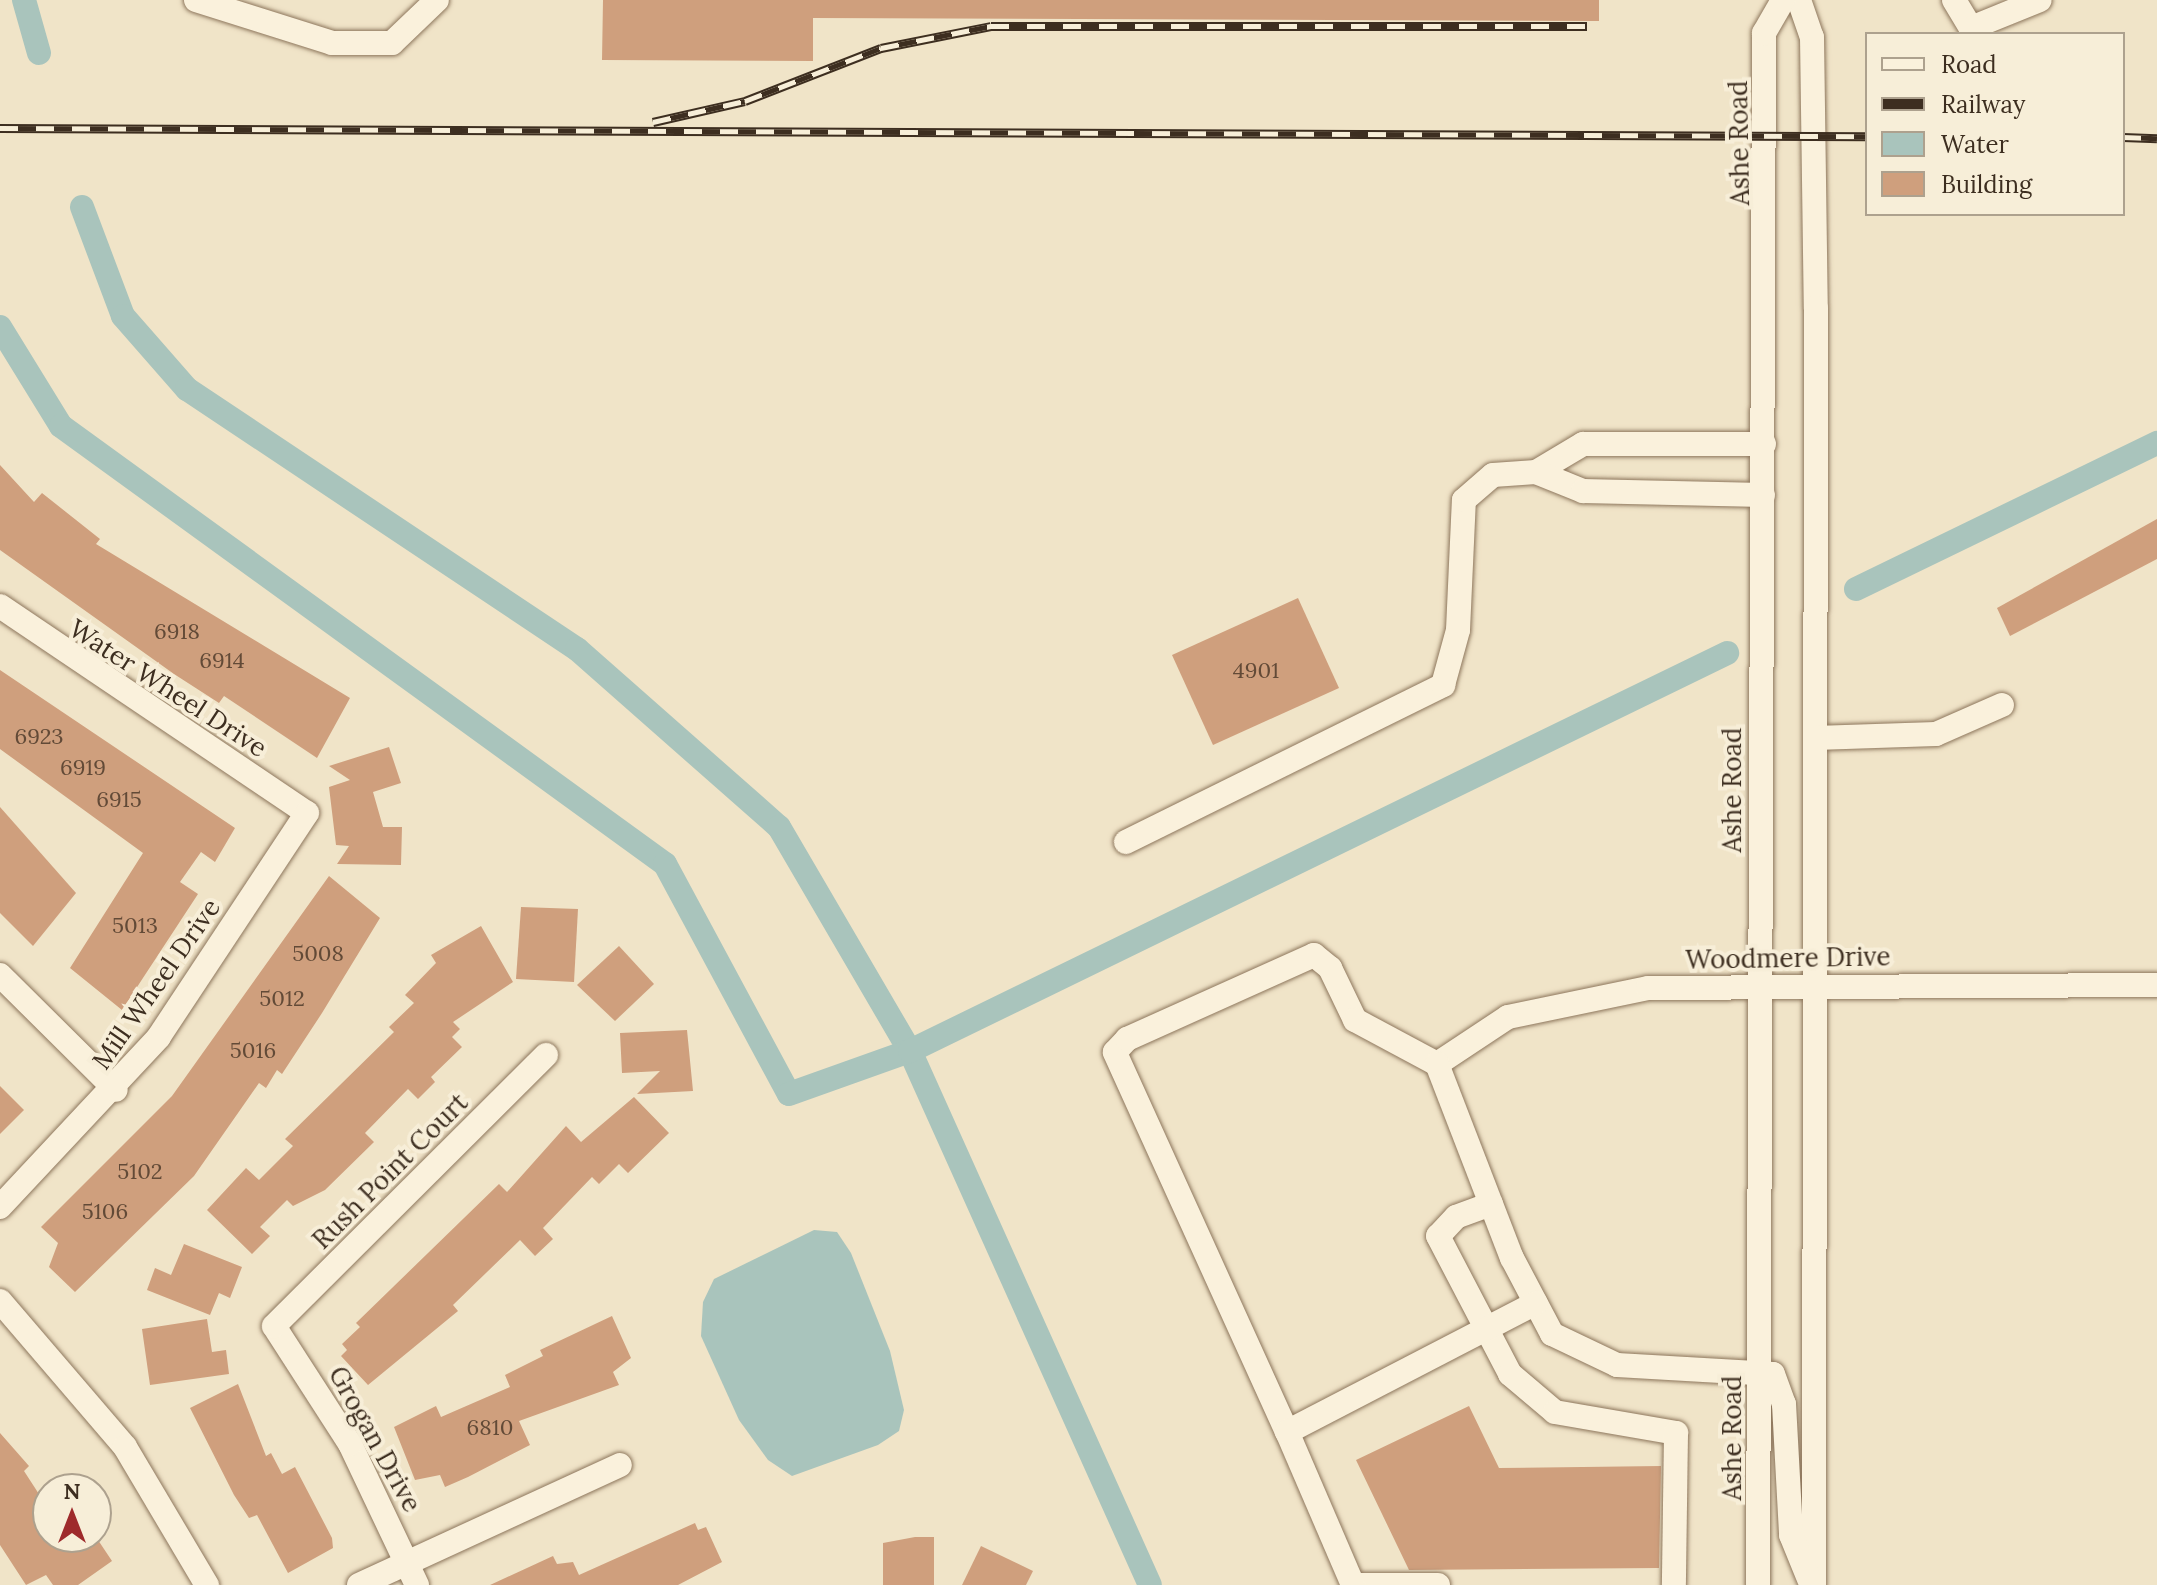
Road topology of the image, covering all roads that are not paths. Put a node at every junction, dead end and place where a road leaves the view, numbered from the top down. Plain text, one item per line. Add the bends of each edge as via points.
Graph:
1 (196, 0) edge
2 (437, 0) edge
3 (1783, 0) edge
4 (1799, 0) edge
5 (1954, 0) edge
6 (2040, 0) edge
7 (1764, 444) junction
8 (1536, 472) junction
9 (1763, 495) junction
10 (0, 606) edge
11 (2002, 705) dead end
12 (1815, 738) junction
13 (307, 813) joint
14 (1126, 842) dead end
15 (0, 975) edge
16 (1815, 984) junction
17 (1760, 985) junction
18 (2157, 985) edge
19 (546, 1055) dead end
20 (1437, 1064) junction
21 (116, 1090) junction
22 (1491, 1204) junction
23 (0, 1207) edge
24 (0, 1301) edge
25 (1536, 1303) junction
26 (274, 1326) joint
27 (1481, 1331) junction
28 (1760, 1369) junction
29 (1287, 1432) junction
30 (620, 1465) dead end
31 (413, 1574) edge
32 (207, 1585) edge
33 (359, 1585) edge
34 (1438, 1585) edge
35 (1674, 1585) edge
36 (1758, 1585) edge
37 (1812, 1585) edge

1 - 2 street via 332,43 392,43
3 - 7 street, Ashe Road via 1764,33
4 - 12 street via 1812,37
5 - 6 street via 1971,28
7 - 8 street via 1583,444
7 - 9 street, Ashe Road
8 - 9 street via 1583,491
8 - 14 street via 1493,475 1464,500 1458,630 1443,685
9 - 17 street, Ashe Road
10 - 13 street, Water Wheel Drive
11 - 12 street via 1936,734
12 - 16 street
13 - 21 street, Mill Wheel Drive via 159,1037
15 - 21 street
16 - 17 street, Woodmere Drive
16 - 18 street, Woodmere Drive
16 - 37 street
17 - 20 street, Woodmere Drive via 1648,988 1508,1017
17 - 28 street, Ashe Road
19 - 26 street, Rush Point Court
20 - 22 street
20 - 29 street via 1355,1020 1330,968 1314,955 1127,1039 1115,1052
21 - 23 street, Mill Wheel Drive
22 - 25 street
22 - 27 street via 1456,1217 1438,1236
24 - 32 street via 125,1447
25 - 27 street
25 - 28 street via 1552,1334 1596,1359
26 - 31 street, Grogan Drive via 350,1444
27 - 29 street
27 - 35 street via 1510,1374 1555,1412 1676,1433
28 - 36 street, Ashe Road
28 - 37 street via 1773,1374 1784,1404 1791,1535
29 - 34 street via 1353,1585
30 - 31 street
31 - 33 street

